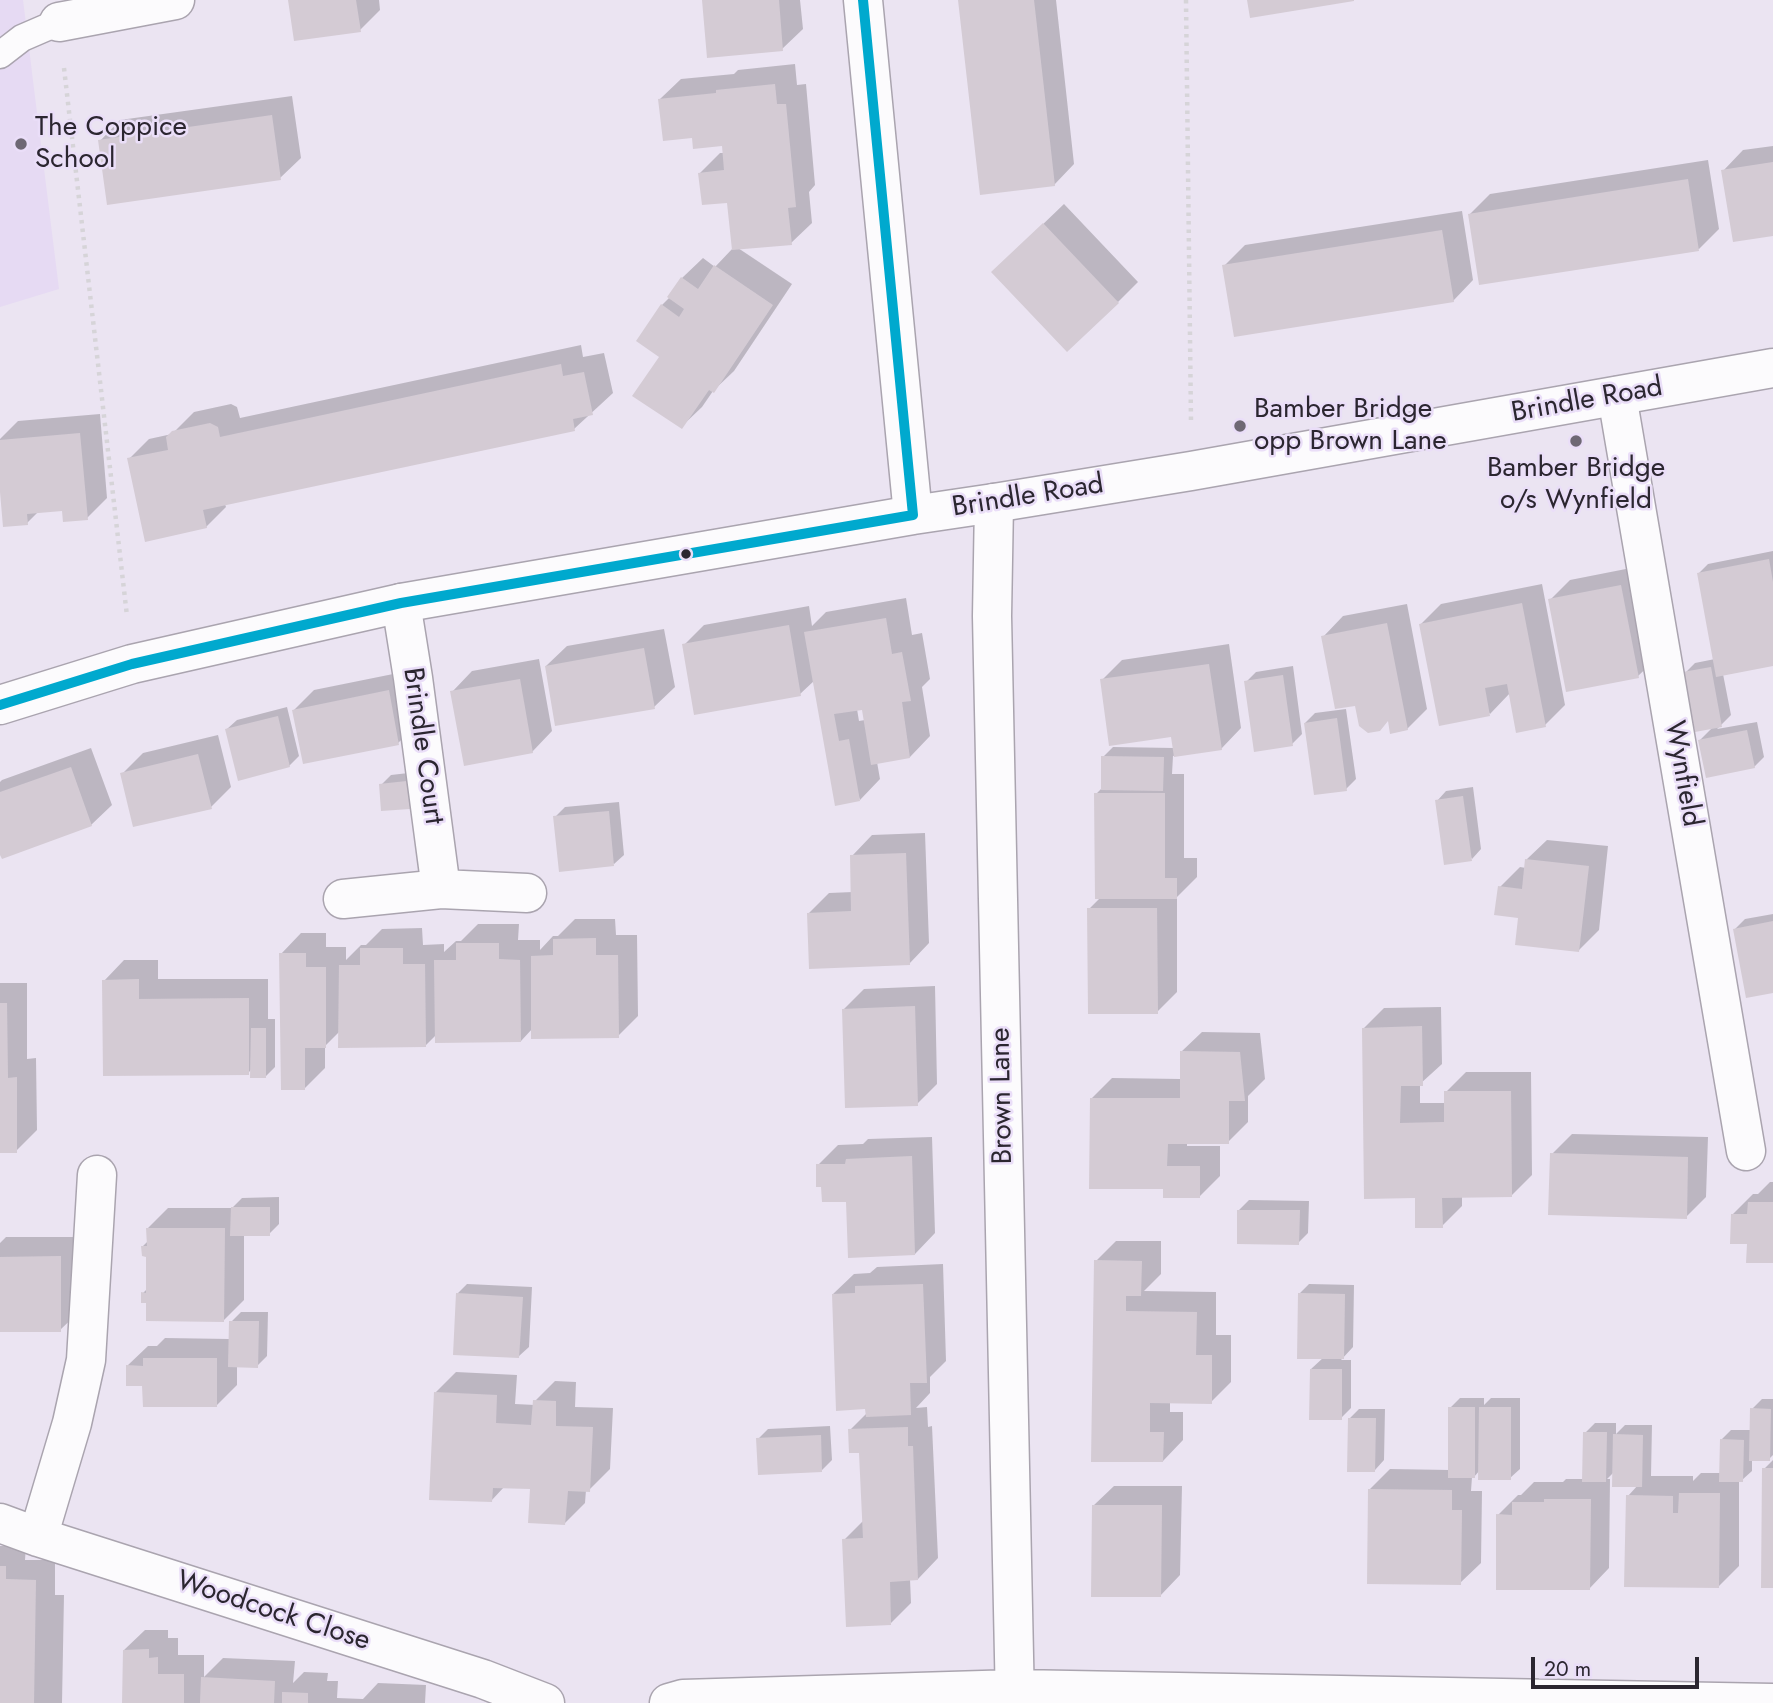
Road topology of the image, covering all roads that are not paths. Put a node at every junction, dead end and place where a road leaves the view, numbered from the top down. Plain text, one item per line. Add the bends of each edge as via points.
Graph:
1 (175, 0) edge
2 (863, 0) edge
3 (59, 22) joint
4 (0, 55) edge
5 (1773, 368) edge
6 (1617, 396) junction
7 (995, 503) junction
8 (913, 514) junction
9 (401, 603) junction
10 (0, 705) edge
11 (441, 889) junction
12 (527, 893) dead end
13 (343, 899) dead end
14 (1746, 1152) dead end
15 (97, 1175) dead end
16 (0, 1523) edge
17 (38, 1537) junction
18 (483, 1691) edge
19 (1015, 1696) edge
20 (545, 1703) edge
21 (669, 1703) edge
22 (1773, 1703) edge

1 - 3 street
2 - 8 street
3 - 4 lane via 22,38
5 - 6 street, Brindle Road
6 - 7 street, Brindle Road
6 - 14 street, Wynfield
7 - 8 street, Brindle Road
7 - 19 street, Brown Lane via 993,630
8 - 9 street, Brindle Road
9 - 10 street, Brindle Road via 132,664
9 - 11 street, Brindle Court
11 - 12 street
11 - 13 street
15 - 17 street via 86,1360
16 - 17 street, Woodcock Close
17 - 18 street, Woodcock Close
18 - 20 street, Woodcock Close
19 - 21 street via 683,1699
19 - 22 street

